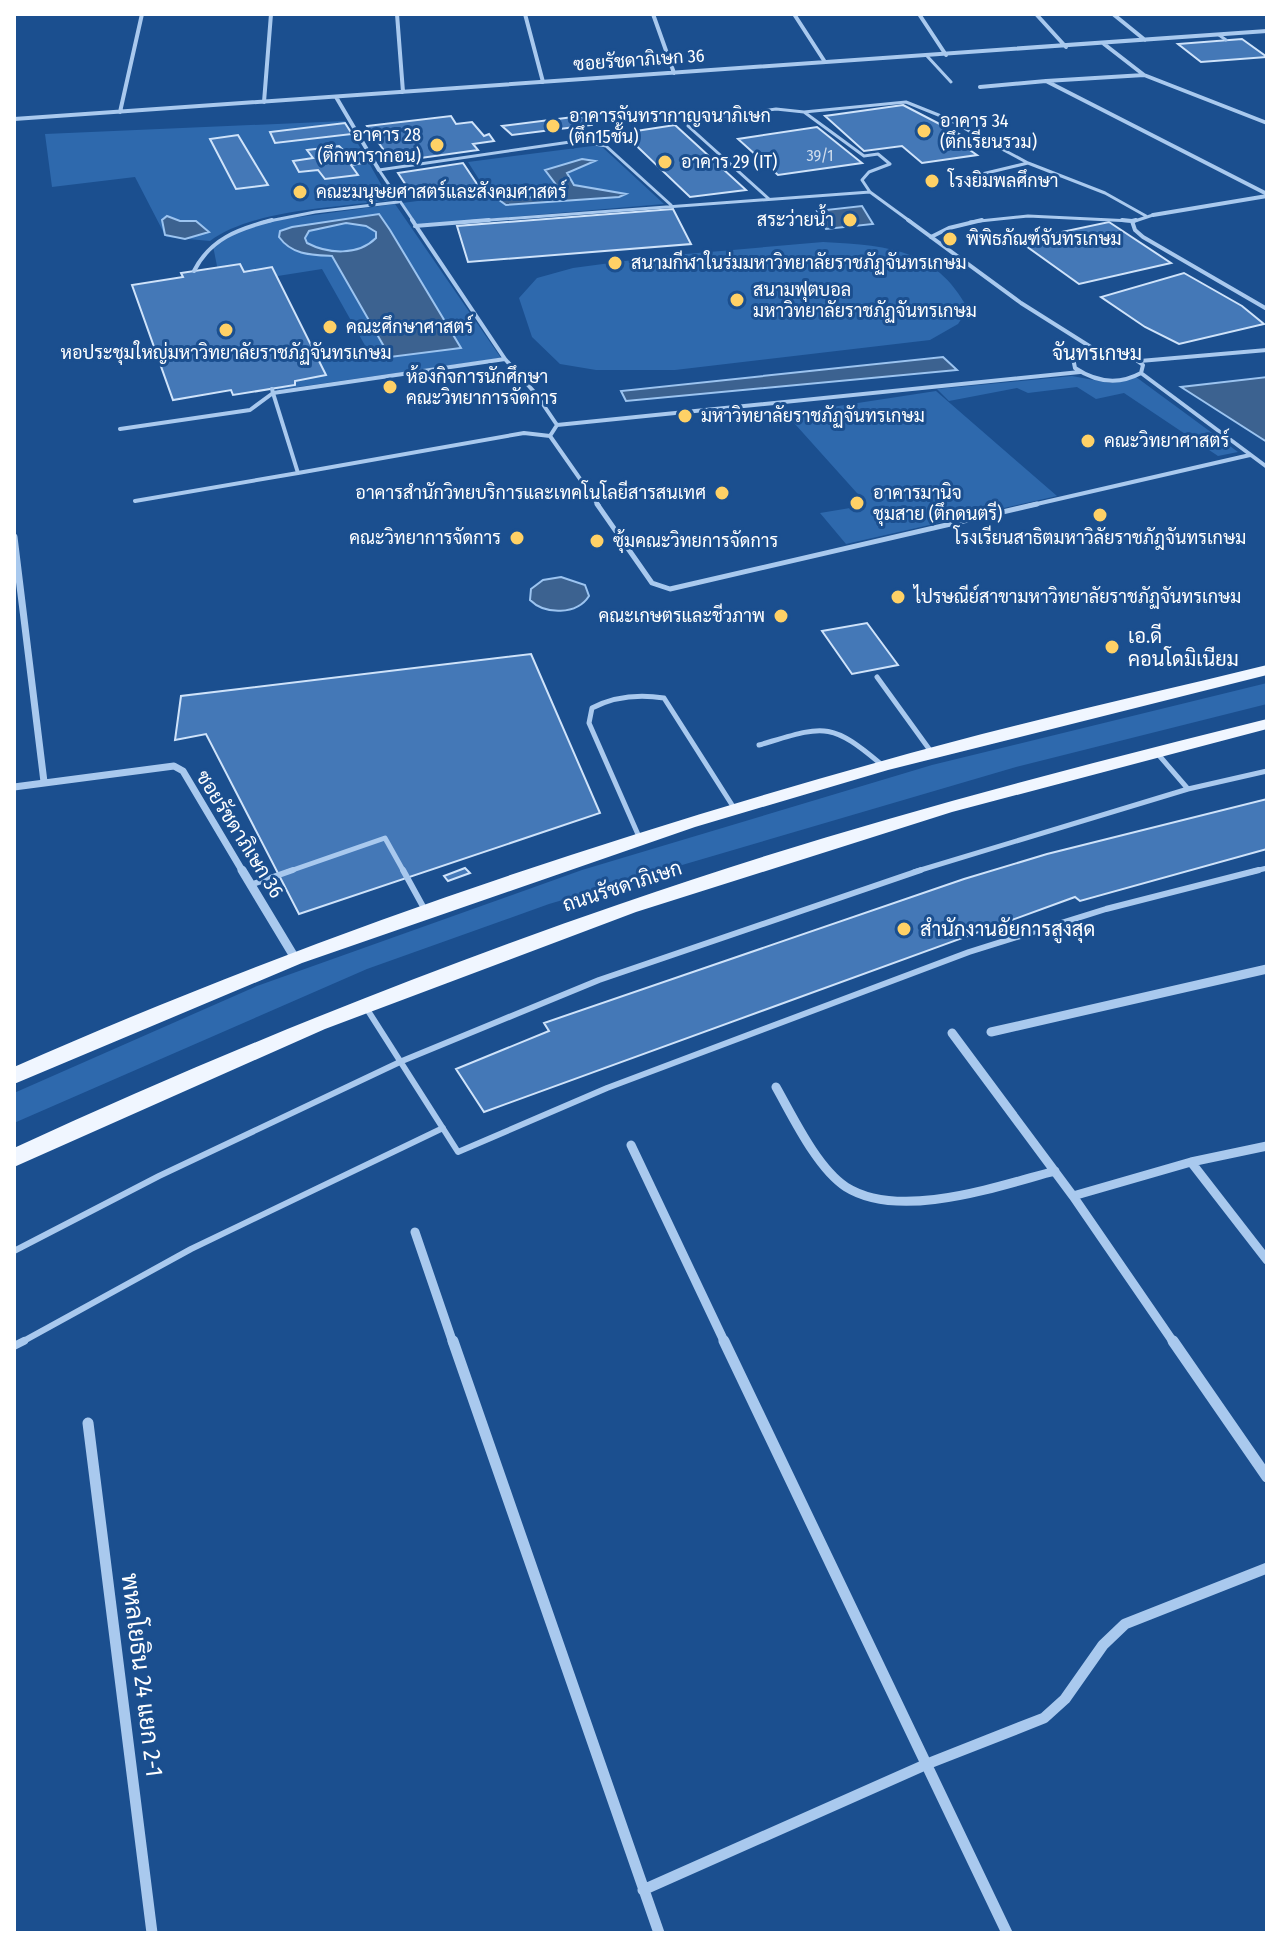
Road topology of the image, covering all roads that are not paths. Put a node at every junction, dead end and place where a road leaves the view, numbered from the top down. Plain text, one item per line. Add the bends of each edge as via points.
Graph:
1 (142, 14) edge
2 (271, 14) edge
3 (397, 14) edge
4 (525, 14) edge
5 (653, 14) edge
6 (794, 14) edge
7 (919, 14) edge
8 (1036, 14) edge
9 (1113, 14) edge
10 (1267, 31) edge
11 (1219, 35) junction
12 (1226, 40) dead end
13 (1146, 41) junction
14 (1104, 44) junction
15 (1066, 47) junction
16 (946, 55) junction
17 (927, 56) junction
18 (825, 62) junction
19 (674, 73) junction
20 (1144, 75) junction
21 (1046, 81) junction
22 (543, 82) junction
23 (951, 82) dead end
24 (980, 87) dead end
25 (403, 92) junction
26 (336, 97) junction
27 (264, 102) junction
28 (120, 112) junction
29 (804, 112) junction
30 (14, 119) edge
31 (1267, 123) edge
32 (987, 141) junction
33 (969, 144) dead end
34 (1028, 163) junction
35 (379, 170) junction
36 (982, 174) dead end
37 (870, 192) junction
38 (1267, 195) edge
39 (769, 199) junction
40 (398, 202) junction
41 (671, 205) junction
42 (1150, 216) junction
43 (1132, 221) junction
44 (415, 227) junction
45 (931, 237) junction
46 (194, 271) dead end
47 (1267, 309) edge
48 (1094, 349) junction
49 (1267, 350) edge
50 (505, 359) junction
51 (1140, 361) junction
52 (1080, 372) junction
53 (1141, 373) junction
54 (272, 391) junction
55 (557, 425) junction
56 (120, 429) dead end
57 (550, 436) junction
58 (1250, 455) junction
59 (1267, 467) edge
60 (298, 473) junction
61 (135, 501) dead end
62 (14, 537) edge
63 (1267, 670) edge
64 (877, 677) dead end
65 (1267, 724) edge
66 (759, 745) dead end
67 (1155, 750) junction
68 (932, 753) junction
69 (883, 766) junction
70 (1267, 771) edge
71 (44, 782) junction
72 (14, 787) edge
73 (1188, 789) junction
74 (734, 808) junction
75 (640, 839) junction
76 (1267, 868) edge
77 (253, 884) junction
78 (426, 912) junction
79 (295, 958) junction
80 (1267, 969) edge
81 (364, 1004) junction
82 (991, 1032) dead end
83 (952, 1033) dead end
84 (402, 1061) junction
85 (14, 1076) edge
86 (776, 1087) dead end
87 (443, 1128) junction
88 (631, 1145) dead end
89 (1267, 1146) edge
90 (14, 1158) edge
91 (1191, 1162) junction
92 (1055, 1171) junction
93 (1073, 1196) junction
94 (415, 1232) dead end
95 (14, 1251) edge
96 (1267, 1260) edge
97 (14, 1346) edge
98 (88, 1423) dead end
99 (1267, 1477) edge
100 (1267, 1568) edge
101 (927, 1764) junction
102 (643, 1890) junction
103 (152, 1933) edge
104 (659, 1933) edge
105 (1007, 1933) edge

1 - 28 street
2 - 27 street
3 - 25 street
4 - 22 street
5 - 19 street
6 - 18 street
7 - 16 street
8 - 15 street
9 - 13 street
10 - 11 street, ซอยรัชดาภิเษก 36
11 - 12 lane
11 - 13 street, ซอยรัชดาภิเษก 36
13 - 14 street, ซอยรัชดาภิเษก 36
14 - 15 street, ซอยรัชดาภิเษก 36
14 - 20 street
15 - 16 street, ซอยรัชดาภิเษก 36
16 - 17 street, ซอยรัชดาภิเษก 36
17 - 18 street, ซอยรัชดาภิเษก 36
17 - 23 lane
18 - 19 street, ซอยรัชดาภิเษก 36
19 - 22 street, ซอยรัชดาภิเษก 36
20 - 21 street
20 - 31 street
21 - 24 street
21 - 38 street
22 - 25 street, ซอยรัชดาภิเษก 36
25 - 26 street, ซอยรัชดาภิเษก 36
26 - 27 street, ซอยรัชดาภิเษก 36
26 - 35 street
27 - 28 street, ซอยรัชดาภิเษก 36
28 - 30 street, ซอยรัชดาภิเษก 36
29 - 32 lane via 906,102
29 - 37 lane via 864,156 878,154 890,164 862,180
29 - 39 lane via 776,109 689,121 688,126
32 - 33 lane
32 - 34 lane
34 - 36 lane
34 - 42 lane
35 - 40 lane
35 - 41 lane via 595,142
37 - 39 lane
37 - 45 lane
38 - 42 street
39 - 41 lane
40 - 44 lane
40 - 46 lane via 253,222 216,242 197,259
41 - 44 lane
42 - 43 lane
43 - 45 lane via 1046,216 954,224
43 - 47 lane via 1143,237
44 - 50 lane
45 - 48 lane
48 - 51 lane via 1125,352
48 - 52 lane via 1073,358
49 - 51 lane
50 - 54 lane
50 - 55 lane
51 - 53 lane
52 - 53 lane via 1113,381
52 - 55 lane
53 - 58 lane
54 - 56 lane via 250,410
54 - 60 lane
55 - 57 lane
57 - 58 lane via 652,583 670,589
57 - 60 lane via 524,433
58 - 59 lane
60 - 61 lane
62 - 71 street
63 - 68 main road, ถนนรัชดาภิเษก
64 - 68 lane
65 - 67 main road, ถนนรัชดาภิเษก
66 - 69 lane via 829,730 848,736
67 - 73 lane
67 - 81 main road, ถนนรัชดาภิเษก via 770,861 552,933
68 - 69 main road, ถนนรัชดาภิเษก
69 - 74 main road, ถนนรัชดาภิเษก
70 - 73 lane
71 - 72 street
71 - 77 street, ซอยรัชดาภิเษก 36 via 174,766 183,771
73 - 84 lane via 966,855 702,943
74 - 75 main road, ถนนรัชดาภิเษก
74 - 75 lane via 664,698 643,694 606,700 592,708 589,723
75 - 78 main road, ถนนรัชดาภิเษก
76 - 87 lane via 1106,909 957,956 607,1088 458,1152
77 - 78 lane via 385,838
77 - 79 street, ซอยรัชดาภิเษก 36
78 - 79 main road, ถนนรัชดาภิเษก
79 - 85 main road, ถนนรัชดาภิเษก
80 - 82 street
81 - 84 lane
81 - 90 main road, ถนนรัชดาภิเษก
83 - 92 street
84 - 87 lane
84 - 95 lane
86 - 92 street via 812,1148 846,1187 886,1201 945,1198
87 - 97 lane via 191,1249
88 - 101 street
89 - 91 street
91 - 93 street
91 - 96 street
92 - 93 street
93 - 99 street
94 - 102 street
98 - 103 street, พหลโยธิน 24 แยก 2-1
100 - 101 street via 1125,1624 1044,1718
101 - 102 street
101 - 105 street
102 - 104 street

